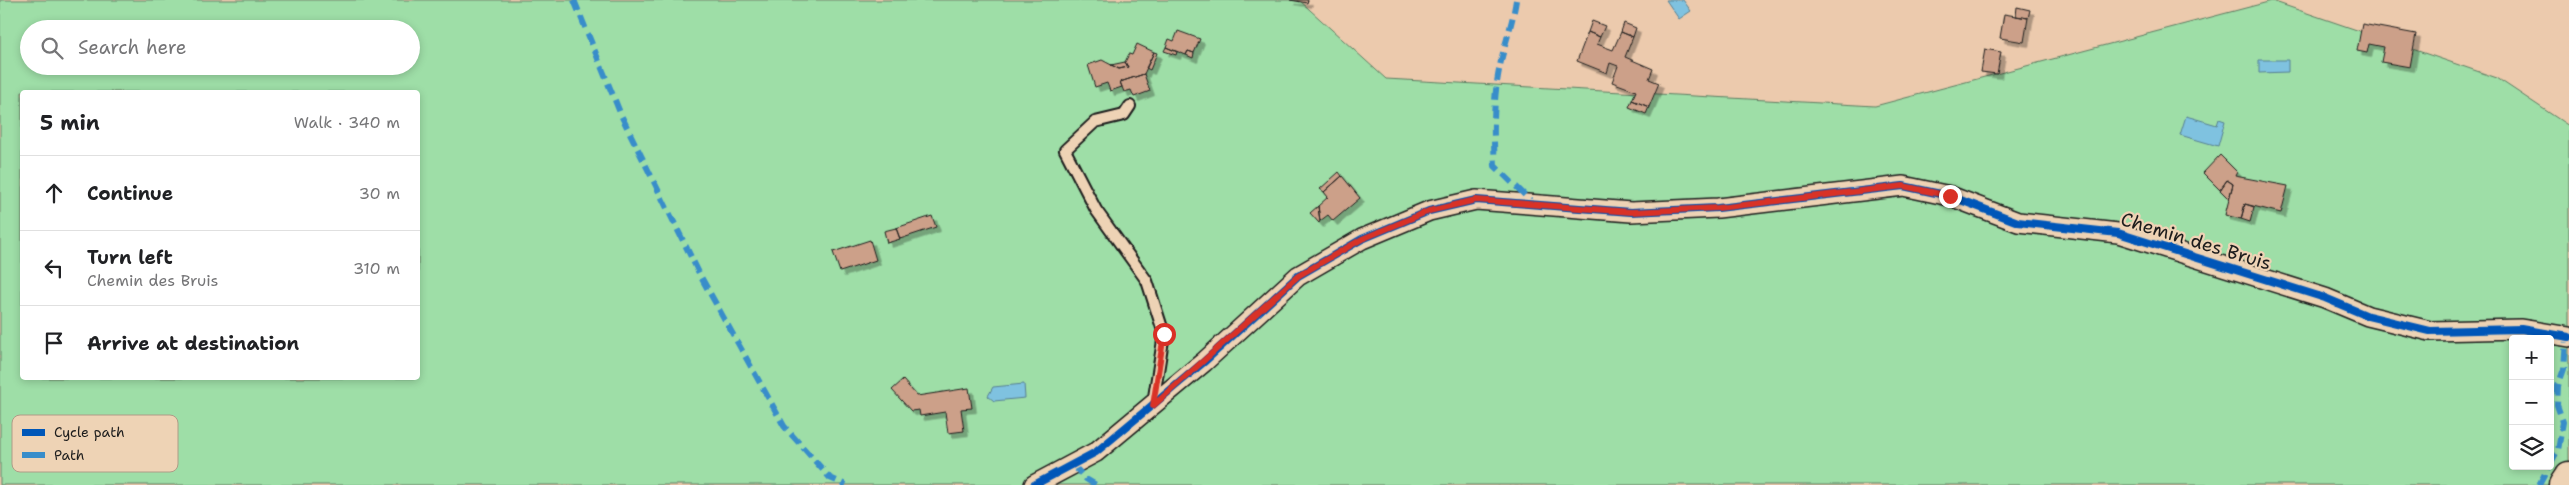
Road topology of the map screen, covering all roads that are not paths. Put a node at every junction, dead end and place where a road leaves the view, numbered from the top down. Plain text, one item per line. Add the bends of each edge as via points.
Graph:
1 (1130, 106) dead end
2 (2569, 337) edge
3 (1153, 406) junction
4 (2569, 476) edge
5 (1034, 485) edge
6 (2563, 485) edge

1 - 3 lane via 1124,114 1095,122 1065,150 1096,210 1147,281 1164,334
2 - 3 street, Chemin des Bruis via 2521,329 2430,331 2368,316 2325,298 2118,232 2018,222 1950,196 1903,186 1718,208 1631,212 1476,200 1429,211 1362,239 1298,276
3 - 5 street, Chemin des Bruis via 1096,452
4 - 6 street

